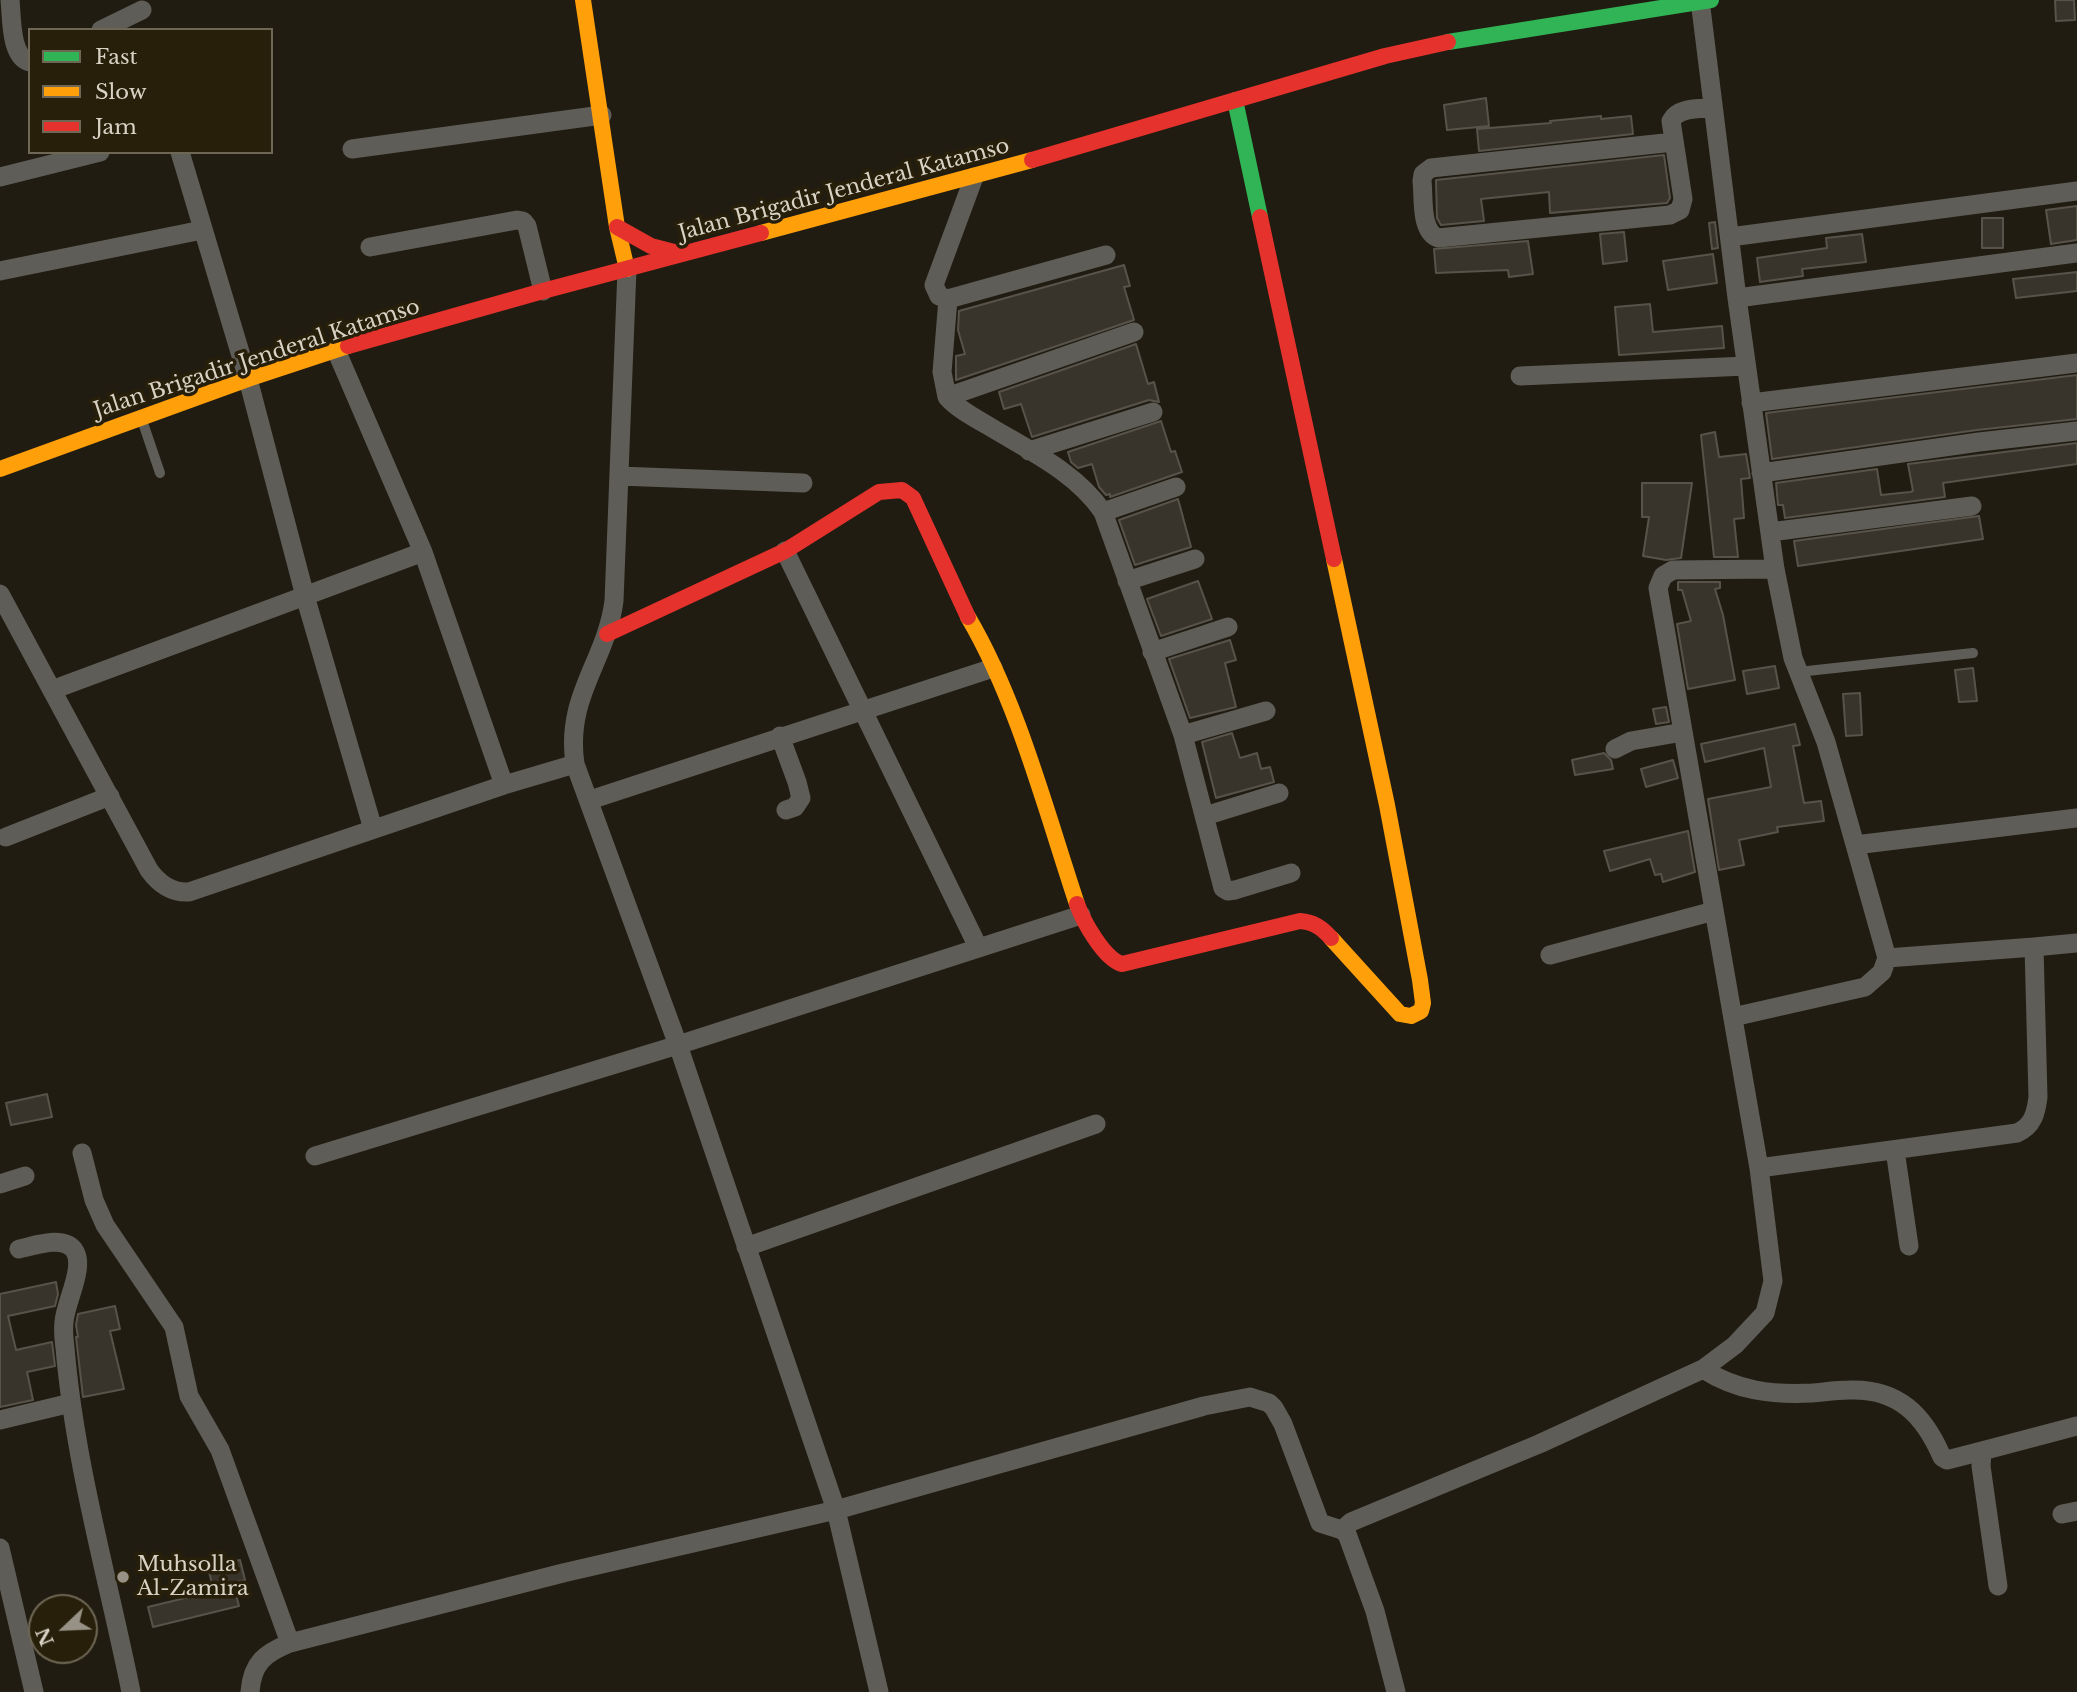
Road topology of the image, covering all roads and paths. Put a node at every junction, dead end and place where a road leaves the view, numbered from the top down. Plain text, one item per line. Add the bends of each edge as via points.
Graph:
1 (10, 0) edge
2 (583, 0) edge
3 (1703, 1) edge
4 (140, 5) edge
5 (104, 28) edge
6 (146, 28) edge
7 (28, 61) edge
8 (1235, 100) junction
9 (1713, 108) junction
10 (602, 115) junction
11 (1674, 142) junction
12 (352, 149) dead end
13 (92, 154) edge
14 (181, 154) edge
15 (0, 177) edge
16 (974, 177) junction
17 (2077, 191) edge
18 (618, 227) junction
19 (202, 230) junction
20 (1730, 237) junction
21 (370, 247) dead end
22 (2077, 253) edge
23 (684, 254) junction
24 (1106, 255) dead end
25 (627, 269) junction
26 (0, 271) edge
27 (543, 291) junction
28 (1737, 298) junction
29 (948, 299) junction
30 (1134, 332) dead end
31 (336, 350) junction
32 (2077, 363) edge
33 (1746, 366) junction
34 (1520, 376) dead end
35 (247, 379) junction
36 (947, 397) junction
37 (1751, 403) junction
38 (1153, 412) dead end
39 (141, 417) junction
40 (2077, 431) edge
41 (1029, 451) junction
42 (0, 469) edge
43 (160, 472) dead end
44 (1761, 473) junction
45 (619, 476) junction
46 (803, 483) dead end
47 (1176, 487) dead end
48 (1972, 506) dead end
49 (1103, 512) junction
50 (1770, 532) junction
51 (785, 551) junction
52 (423, 552) junction
53 (1195, 559) dead end
54 (1775, 569) junction
55 (1128, 581) junction
56 (0, 594) edge
57 (305, 596) junction
58 (1228, 627) dead end
59 (607, 634) junction
60 (1152, 652) junction
61 (1973, 653) dead end
62 (993, 668) junction
63 (1798, 672) junction
64 (52, 690) junction
65 (863, 709) junction
66 (1266, 711) dead end
67 (1683, 732) junction
68 (1183, 735) junction
69 (780, 737) junction
70 (1615, 749) dead end
71 (575, 764) junction
72 (505, 785) junction
73 (1279, 793) dead end
74 (110, 796) junction
75 (590, 800) junction
76 (786, 810) dead end
77 (1205, 816) junction
78 (2077, 818) edge
79 (373, 829) junction
80 (6, 837) dead end
81 (1856, 845) junction
82 (1291, 873) dead end
83 (1714, 911) junction
84 (1081, 915) junction
85 (2077, 943) edge
86 (978, 947) junction
87 (2034, 947) junction
88 (1550, 955) dead end
89 (1887, 958) junction
90 (1733, 1017) junction
91 (678, 1045) junction
92 (1097, 1124) dead end
93 (1895, 1150) junction
94 (82, 1153) dead end
95 (315, 1157) dead end
96 (1759, 1168) junction
97 (25, 1176) dead end
98 (0, 1184) edge
99 (1909, 1246) dead end
100 (746, 1247) junction
101 (19, 1249) dead end
102 (1703, 1369) junction
103 (71, 1404) junction
104 (0, 1420) edge
105 (2077, 1426) edge
106 (1978, 1452) junction
107 (836, 1510) junction
108 (1335, 1528) junction
109 (0, 1548) edge
110 (1998, 1586) dead end
111 (290, 1643) junction
112 (34, 1692) edge
113 (131, 1692) edge
114 (250, 1692) edge
115 (879, 1692) edge
116 (1396, 1692) edge

1 - 7 street via 16,50
2 - 10 street
3 - 8 street, Jalan Brigadir Jenderal Katamso via 1433,44
3 - 9 street
4 - 5 street
4 - 6 street
8 - 16 street, Jalan Brigadir Jenderal Katamso
8 - 84 street via 1387,805 1421,1011 1400,1014 1322,928 1311,922 1122,964 1108,956
9 - 11 street via 1674,115
9 - 20 street
10 - 12 street
10 - 18 street
11 - 11 street via 1683,200 1680,210 1670,215 1438,239 1427,229 1422,181 1431,168
13 - 15 street
14 - 19 street
16 - 23 street, Jalan Brigadir Jenderal Katamso
16 - 29 street via 934,285 939,296
17 - 20 street
18 - 23 street via 650,246
18 - 25 street
19 - 26 street
19 - 35 street
20 - 28 street
21 - 27 street via 517,219 527,226
22 - 28 street
23 - 25 street, Jalan Brigadir Jenderal Katamso
24 - 29 street
25 - 27 street, Jalan Brigadir Jenderal Katamso
25 - 45 street
27 - 31 street, Jalan Brigadir Jenderal Katamso
28 - 33 street
29 - 36 street via 942,372
30 - 36 street
31 - 35 street, Jalan Brigadir Jenderal Katamso
31 - 52 street
32 - 37 street
33 - 34 street
33 - 37 street
35 - 39 street, Jalan Brigadir Jenderal Katamso
35 - 57 street
36 - 41 street
37 - 44 street
38 - 41 street
39 - 42 street, Jalan Brigadir Jenderal Katamso
39 - 43 lane
40 - 44 street
41 - 49 street via 1082,486
44 - 50 street
45 - 46 street
45 - 59 street via 617,571
47 - 49 street
48 - 50 street
49 - 55 street
50 - 54 street
51 - 59 street
51 - 62 street via 870,497 902,490 913,498
51 - 65 street
52 - 57 street
52 - 72 street
53 - 55 street
54 - 63 street
54 - 67 street via 1673,570 1662,576 1658,588
55 - 60 street
56 - 64 street
57 - 64 street
57 - 79 street
58 - 60 street
59 - 71 street via 578,703
60 - 68 street
61 - 63 lane
62 - 65 street
62 - 84 street
63 - 81 street via 1826,743
64 - 74 street
65 - 69 street
65 - 86 street
66 - 68 street
67 - 70 street via 1631,741
67 - 83 street
68 - 77 street
69 - 75 street
69 - 76 street via 801,798
71 - 72 street
71 - 75 street
72 - 79 street
73 - 77 street
74 - 79 street via 155,879 179,893
74 - 80 street
75 - 91 street
77 - 82 street via 1223,888 1235,890
78 - 81 street
81 - 89 street
83 - 88 street
83 - 90 street
84 - 86 street
85 - 87 street
86 - 91 street
87 - 89 street
87 - 93 street via 2038,1097 2028,1127 2017,1133
89 - 90 street via 1882,972 1865,987
90 - 96 street
91 - 95 street
91 - 100 street
92 - 100 street
93 - 96 street
93 - 99 street
94 - 111 street via 105,1226 174,1327 189,1396 220,1450
96 - 102 street via 1773,1280 1765,1313 1735,1345
97 - 98 street
100 - 107 street
101 - 103 street via 58,1242 75,1251 76,1277 64,1321
102 - 106 street via 1725,1383 1774,1392 1850,1390 1890,1396 1928,1428 1942,1457 1947,1460
102 - 108 street via 1539,1444
103 - 104 street
103 - 113 street
105 - 106 street
106 - 110 street
107 - 108 street via 1250,1397 1273,1408 1317,1518
107 - 111 street
107 - 115 street
108 - 116 street via 1351,1542
109 - 112 street
111 - 114 street via 266,1654 255,1671

